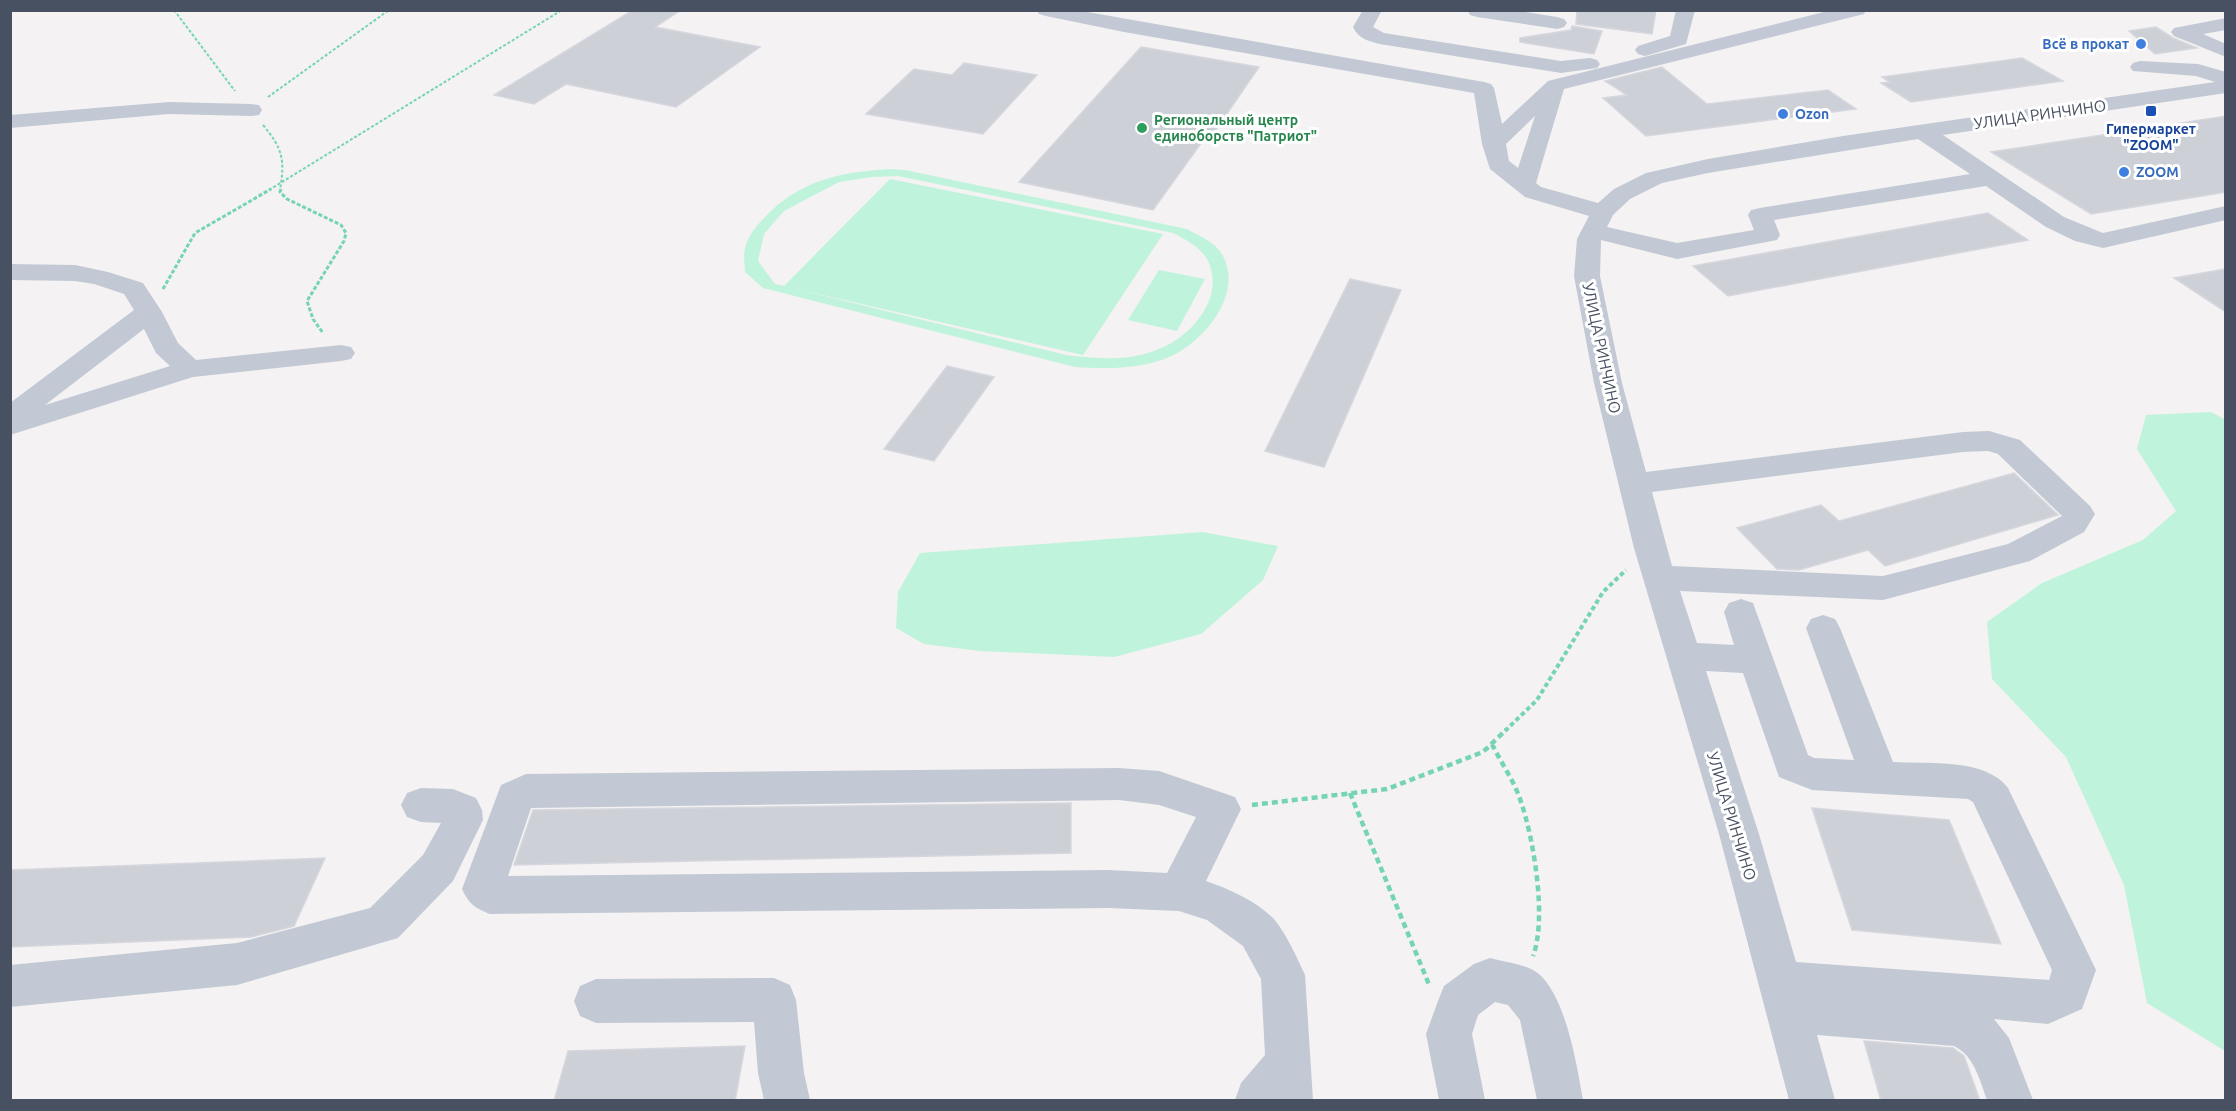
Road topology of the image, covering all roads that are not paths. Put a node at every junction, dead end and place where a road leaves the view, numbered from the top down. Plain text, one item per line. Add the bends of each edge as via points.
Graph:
1 (1046, 10) edge
2 (1373, 10) edge
3 (1686, 10) edge
4 (1857, 10) edge
5 (1478, 11) edge
6 (1557, 23) dead end
7 (2226, 24) edge
8 (2226, 51) edge
9 (2140, 67) dead end
10 (1558, 76) junction
11 (2226, 79) edge
12 (2226, 87) edge
13 (251, 110) road end
14 (10, 123) edge
15 (1922, 131) junction
16 (1493, 144) junction
17 (1990, 178) junction
18 (1524, 184) junction
19 (2226, 213) edge
20 (1598, 222) junction
21 (10, 272) edge
22 (149, 312) junction
23 (342, 353) road end
24 (190, 369) junction
25 (10, 417) edge
26 (10, 426) edge
27 (1634, 484) junction
28 (1659, 578) junction
29 (1741, 612) dead end
30 (1823, 628) dead end
31 (1683, 656) junction
32 (1756, 660) junction
33 (1880, 778) junction
34 (421, 805) dead end
35 (1179, 892) junction
36 (10, 986) edge
37 (1784, 997) junction
38 (596, 1001) dead end
39 (1289, 1082) edge
40 (787, 1101) edge
41 (1258, 1101) edge
42 (1462, 1101) edge
43 (1560, 1101) edge
44 (1812, 1101) edge
45 (2010, 1101) edge

1 - 16 street via 1484,88
2 - 10 street via 1363,27 1370,35
3 - 10 street via 1680,37 1674,43
4 - 10 street
5 - 6 street
7 - 8 street via 2181,32
9 - 11 street via 2198,70
10 - 16 street
10 - 18 street
12 - 15 street, УЛИЦА РИНЧИНО
13 - 14 street via 169,108
15 - 17 street
15 - 20 street, УЛИЦА РИНЧИНО via 1708,165 1654,178 1622,194
16 - 18 street via 1498,164
17 - 19 street via 2055,222 2103,241
17 - 20 street via 1760,215 1768,235 1677,251
18 - 20 street via 1533,192
20 - 27 street, УЛИЦА РИНЧИНО via 1589,239 1587,276 1608,383
21 - 22 street via 99,277 134,289
22 - 24 street via 166,347
22 - 25 street
23 - 24 street
24 - 26 street
27 - 28 street, УЛИЦА РИНЧИНО
27 - 28 street via 1989,441 2009,447 2079,514 2073,525 2018,553 1883,588
28 - 31 street, УЛИЦА РИНЧИНО
29 - 32 street
30 - 33 street
31 - 32 street
31 - 37 street, УЛИЦА РИНЧИНО via 1739,834
32 - 33 street via 1794,766 1812,774
33 - 37 street via 1973,783 1987,790 2074,970 2066,994 2048,1002
34 - 36 street via 453,806 462,810 463,820 438,868 383,924 237,964
35 - 35 street via 1108,889 490,895 483,889 515,797 526,791 1119,784 1159,788 1221,809
35 - 39 street via 1220,905 1258,932 1283,975
37 - 44 street, УЛИЦА РИНЧИНО
37 - 45 street via 1956,1024 1976,1033 1993,1054
38 - 40 street via 774,1000
39 - 41 street
42 - 43 street via 1449,1034 1460,1001 1490,979 1522,988 1540,1011

